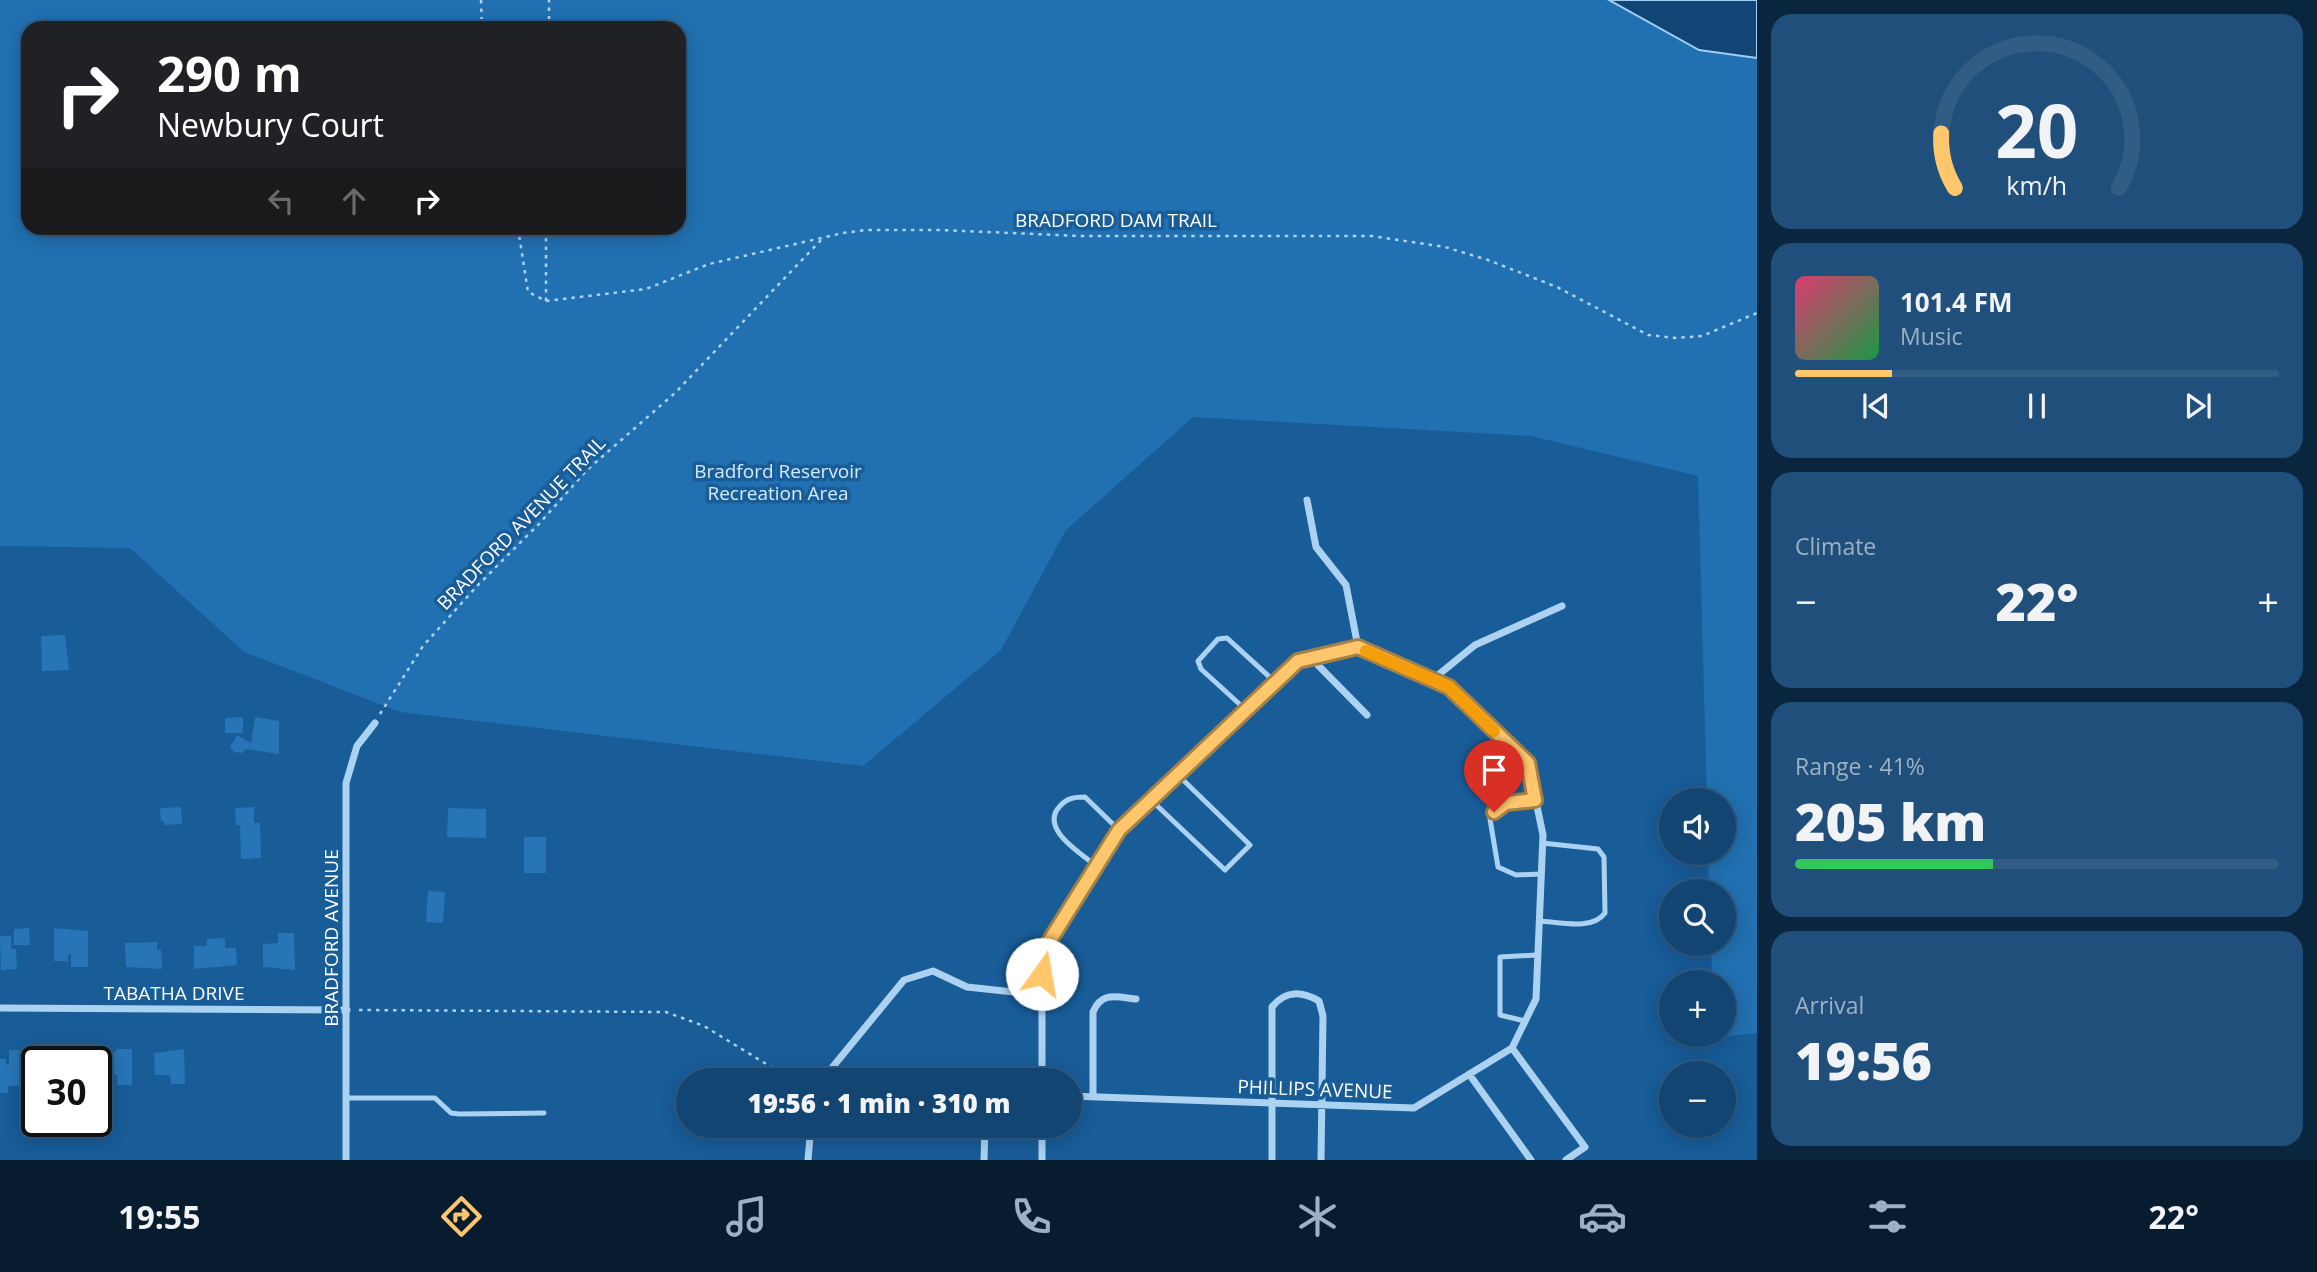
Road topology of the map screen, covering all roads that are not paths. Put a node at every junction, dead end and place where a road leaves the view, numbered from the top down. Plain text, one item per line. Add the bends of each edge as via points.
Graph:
1 (1307, 500) dead end
2 (1562, 606) dead end
3 (1358, 647) junction
4 (1311, 657) junction
5 (1432, 680) junction
6 (1275, 682) junction
7 (1246, 710) junction
8 (1367, 715) dead end
9 (375, 723) road end
10 (1178, 775) junction
11 (1151, 800) junction
12 (1535, 800) junction
13 (1119, 830) junction
14 (1542, 843) junction
15 (1095, 865) junction
16 (1541, 874) junction
17 (1539, 921) junction
18 (1537, 955) junction
19 (1042, 995) junction
20 (1136, 999) dead end
21 (0, 1008) edge
22 (347, 1010) junction
23 (1525, 1021) junction
24 (1512, 1048) junction
25 (831, 1068) edge
26 (1042, 1068) edge
27 (1469, 1074) junction
28 (1082, 1097) edge
29 (1093, 1097) junction
30 (347, 1098) junction
31 (1271, 1103) junction
32 (1321, 1105) junction
33 (544, 1113) dead end
34 (810, 1138) edge
35 (985, 1138) edge
36 (1042, 1138) edge
37 (346, 1160) edge
38 (808, 1160) edge
39 (984, 1160) edge
40 (1042, 1160) edge
41 (1272, 1160) edge
42 (1321, 1160) edge
43 (1531, 1160) edge
44 (1566, 1160) edge

1 - 3 street via 1316,547 1346,585
2 - 5 street via 1475,645
3 - 4 street
3 - 5 street
4 - 6 street via 1298,661
4 - 8 street
5 - 12 street via 1449,687 1528,763
6 - 7 street
6 - 7 lane via 1227,638 1218,639 1198,661 1201,669
7 - 10 street
9 - 22 street, BRADFORD AVENUE via 357,746 346,783
10 - 11 street
10 - 11 lane via 1250,845 1225,870
11 - 13 street
12 - 14 street
12 - 16 lane via 1506,803 1490,819 1498,867 1516,875
13 - 15 street
13 - 15 lane via 1086,797 1065,800 1056,810 1055,830
14 - 16 street
14 - 17 lane via 1598,849 1604,857 1605,913 1590,923
15 - 19 street via 1042,953
16 - 17 street
17 - 18 street
18 - 23 street via 1536,999
18 - 23 lane via 1500,957 1500,1015
19 - 25 street via 967,987 933,971 917,974 904,980
19 - 26 street
20 - 29 street via 1108,995 1098,1001 1093,1012
21 - 22 street, TABATHA DRIVE
22 - 30 street, BRADFORD AVENUE
23 - 24 street
24 - 27 street, PHILLIPS AVENUE
24 - 44 street via 1585,1147
27 - 32 street, PHILLIPS AVENUE via 1414,1108
27 - 43 street
28 - 29 street, PHILLIPS AVENUE
29 - 31 street, PHILLIPS AVENUE
30 - 33 lane via 435,1098 451,1113 459,1114
30 - 37 street, BRADFORD AVENUE
31 - 32 street, PHILLIPS AVENUE
31 - 32 street via 1272,1007 1290,993 1308,994 1319,1001 1323,1016
31 - 41 street
32 - 42 street
34 - 38 street
35 - 39 street
36 - 40 street

